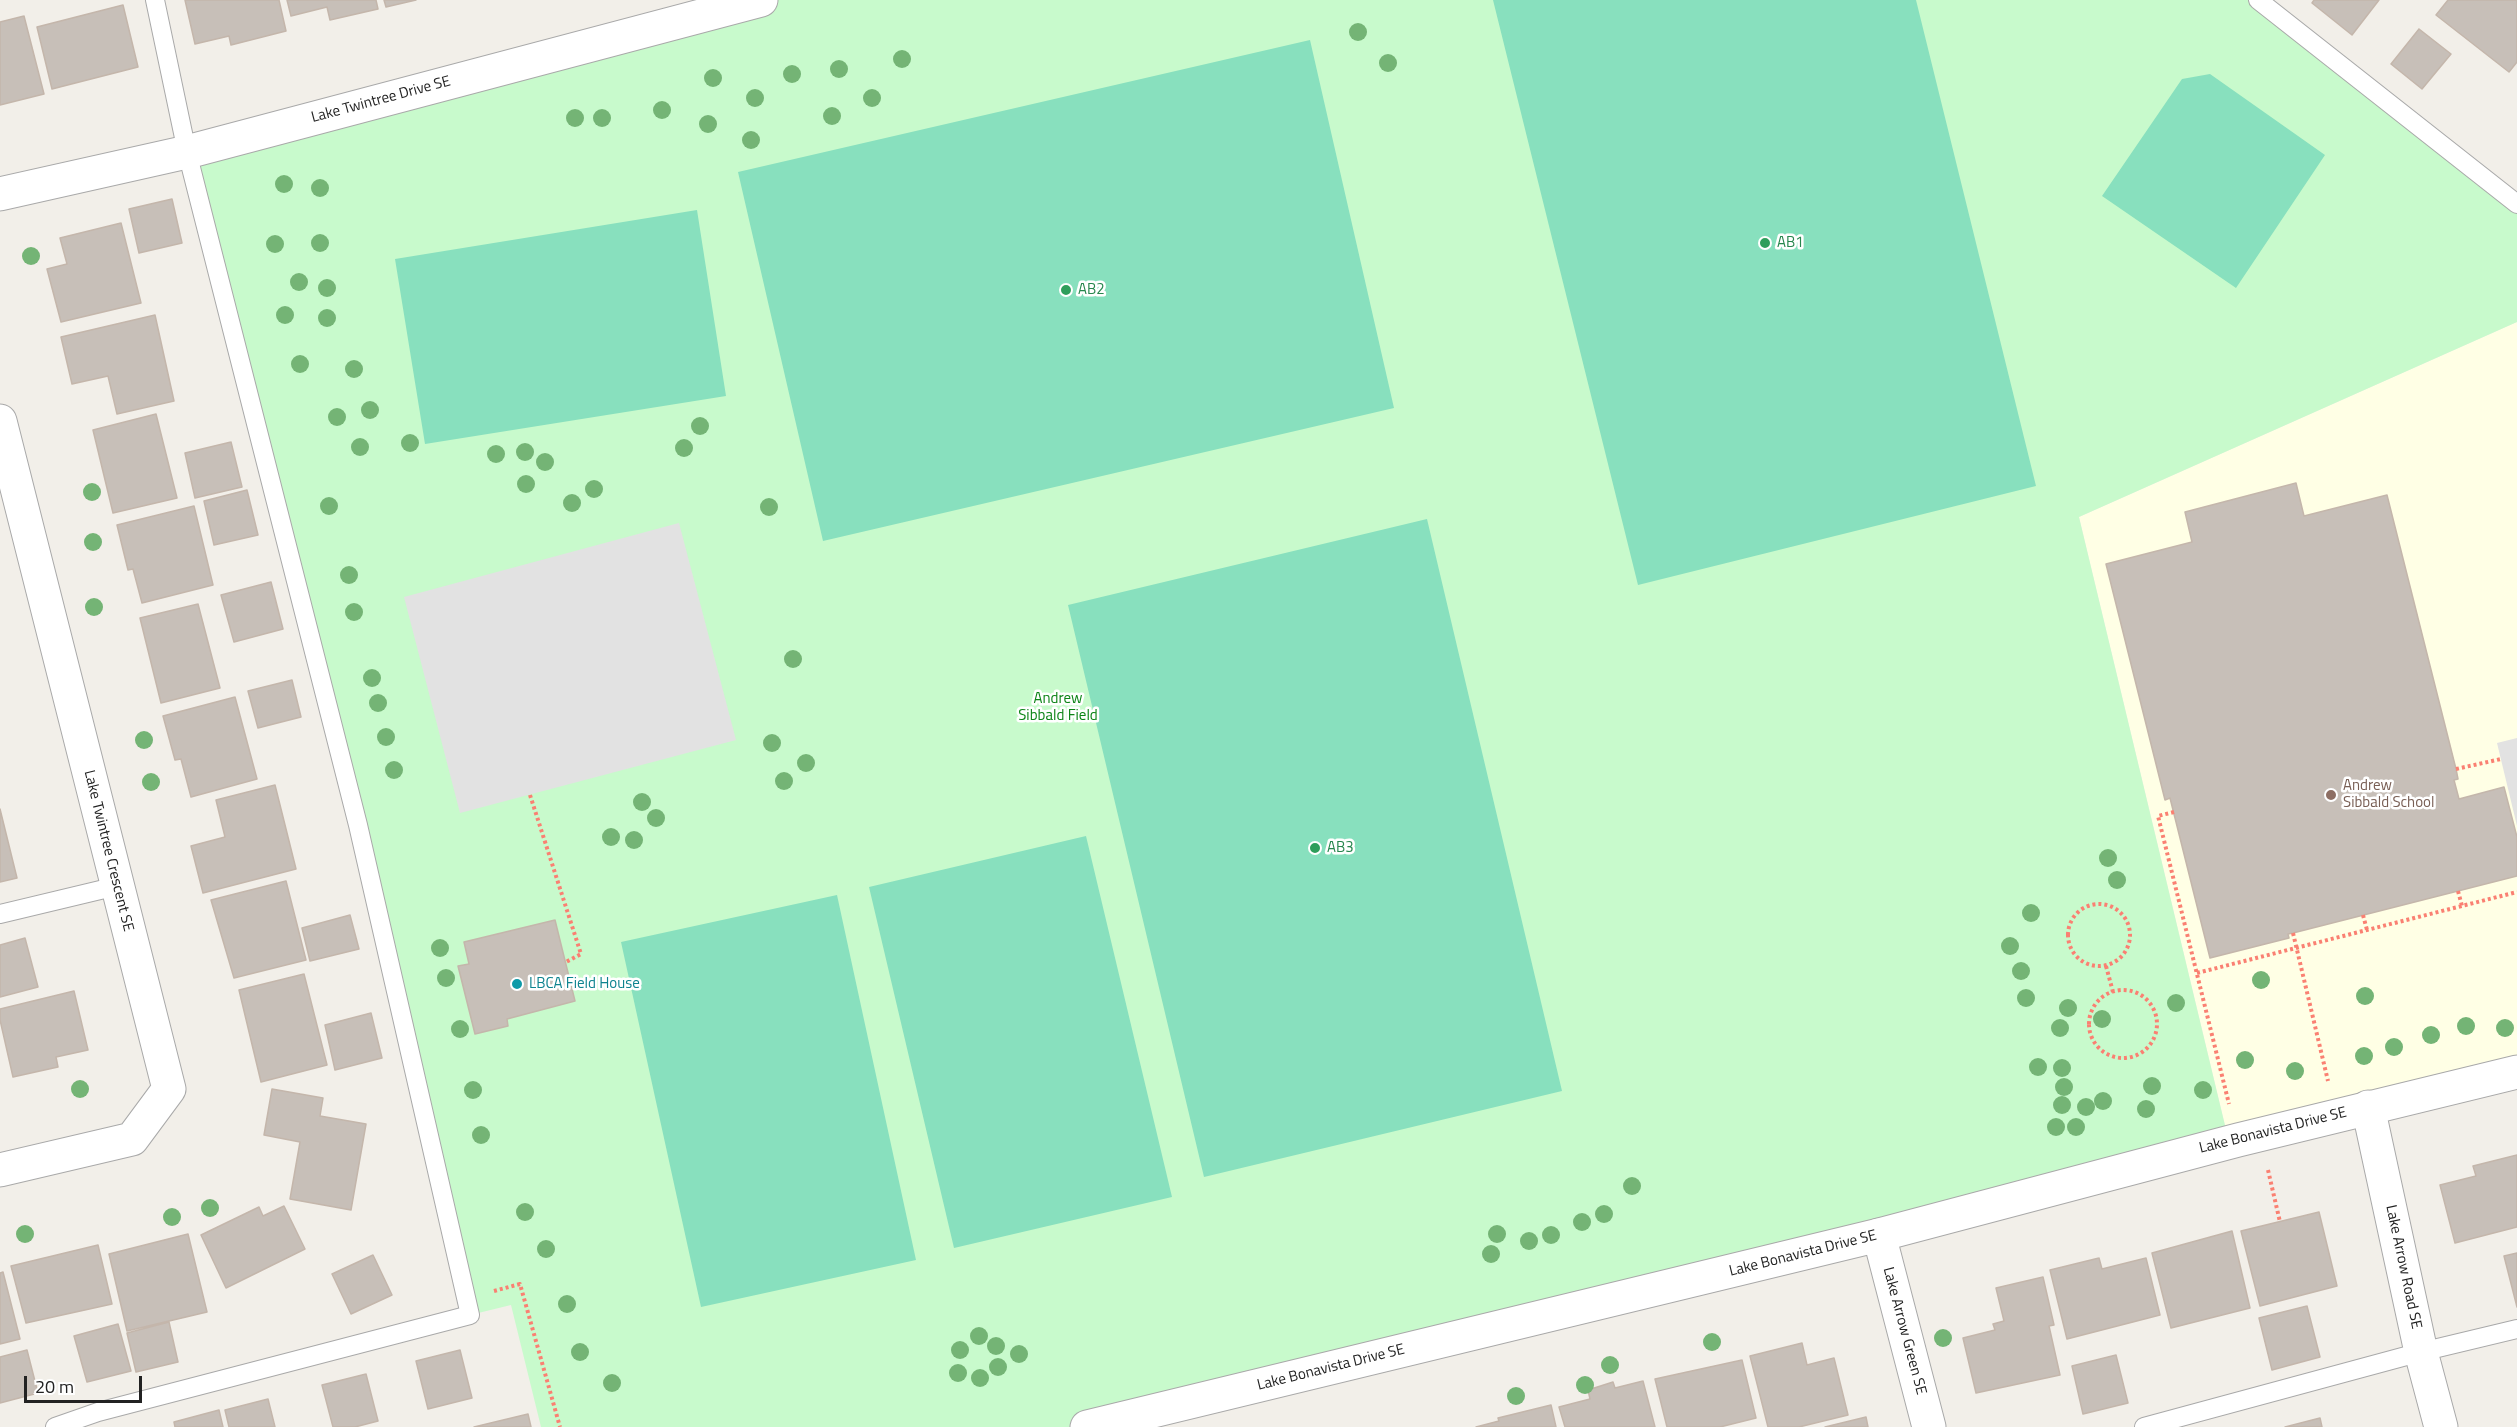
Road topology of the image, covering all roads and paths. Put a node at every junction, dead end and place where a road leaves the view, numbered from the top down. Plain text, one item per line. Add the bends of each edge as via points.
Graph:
1 (155, 0) edge
2 (761, 0) edge
3 (2258, 0) edge
4 (186, 152) junction
5 (0, 194) edge
6 (2517, 204) edge
7 (2, 439) edge
8 (2501, 759) dead end
9 (2456, 769) dead end
10 (530, 795) dead end
11 (2174, 812) dead end
12 (117, 886) junction
13 (2458, 891) dead end
14 (2517, 892) edge
15 (2462, 906) junction
16 (0, 914) edge
17 (2363, 915) dead end
18 (2367, 930) junction
19 (2293, 933) dead end
20 (2297, 948) junction
21 (566, 962) dead end
22 (2106, 966) junction
23 (2197, 974) junction
24 (2113, 992) junction
25 (2517, 1072) edge
26 (2329, 1082) dead end
27 (2230, 1107) dead end
28 (2368, 1107) junction
29 (2261, 1134) junction
30 (0, 1170) edge
31 (2280, 1222) dead end
32 (1879, 1235) junction
33 (466, 1300) junction
34 (2517, 1329) edge
35 (2421, 1352) junction
36 (2177, 1423) edge
37 (55, 1427) edge
38 (560, 1427) edge
39 (1087, 1427) edge
40 (1929, 1427) edge
41 (2144, 1427) edge
42 (2441, 1427) edge

1 - 4 lane
2 - 4 street, Lake Twintree Drive SE
3 - 6 lane
4 - 5 street, Lake Twintree Drive SE
4 - 33 lane via 358,825
7 - 12 street, Lake Twintree Crescent SE
8 - 9 path
10 - 21 path via 581,954
11 - 23 path via 2158,816
12 - 16 lane
12 - 30 street, Lake Twintree Crescent SE via 169,1089 132,1139
13 - 15 path
14 - 15 path
15 - 18 path
17 - 18 path
18 - 20 path
19 - 20 path
20 - 23 path
20 - 26 path
22 - 22 path via 2119,961 2131,933 2123,914 2095,904 2076,914 2068,943 2080,961 2089,966
22 - 24 path
23 - 27 path
24 - 24 path via 2103,997 2090,1015 2091,1037 2106,1054 2128,1058 2139,1054 2154,1038 2156,1016 2145,998 2124,990
25 - 28 street, Lake Bonavista Drive SE
28 - 29 street, Lake Bonavista Drive SE
28 - 35 street, Lake Arrow Road SE
29 - 31 path
29 - 32 street, Lake Bonavista Drive SE
32 - 39 street, Lake Bonavista Drive SE
32 - 40 street, Lake Arrow Green SE
33 - 37 lane via 470,1315 98,1412
33 - 38 path via 520,1284
34 - 35 lane
35 - 36 lane
35 - 42 street, Lake Arrow Road SE
36 - 41 lane

